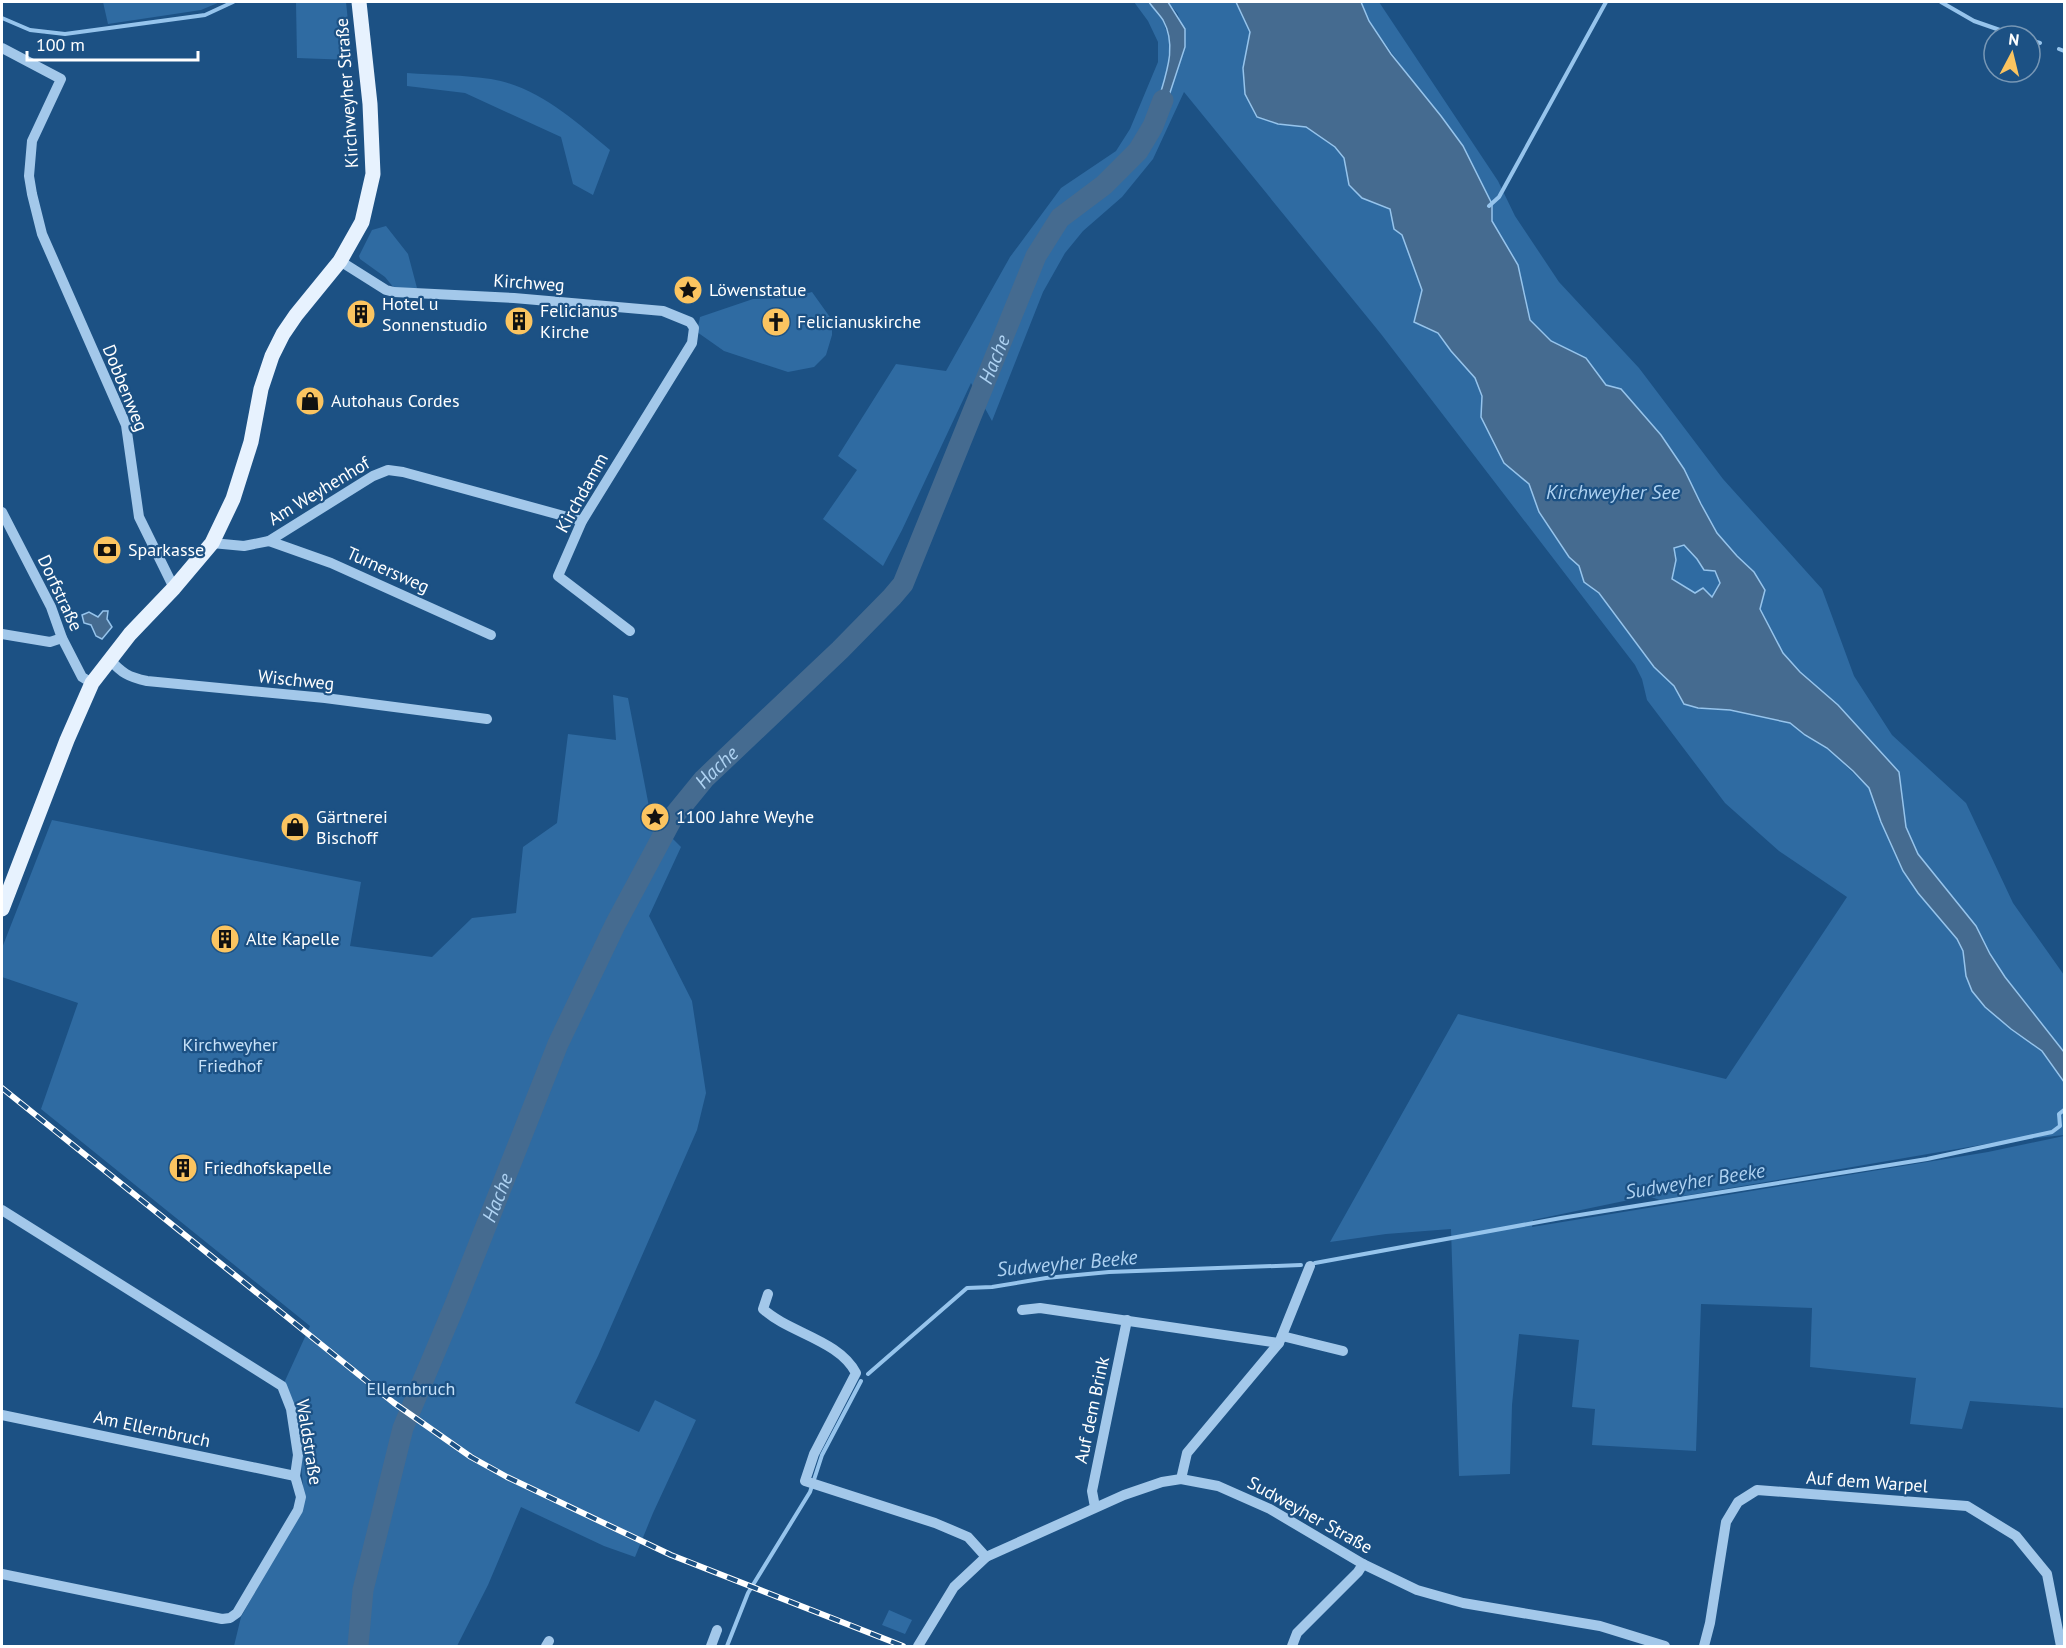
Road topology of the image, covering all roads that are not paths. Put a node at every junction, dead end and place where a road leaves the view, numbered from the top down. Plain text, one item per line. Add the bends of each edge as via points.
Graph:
1 (359, 2) edge
2 (2, 48) edge
3 (340, 261) junction
4 (686, 352) joint
5 (2, 513) edge
6 (582, 521) junction
7 (269, 541) junction
8 (212, 543) junction
9 (174, 588) junction
10 (630, 631) dead end
11 (2, 634) edge
12 (491, 635) dead end
13 (62, 638) junction
14 (109, 659) junction
15 (92, 683) junction
16 (487, 719) dead end
17 (2, 909) edge
18 (2, 1210) edge
19 (1310, 1266) dead end
20 (768, 1294) dead end
21 (1022, 1310) dead end
22 (1127, 1320) junction
23 (1281, 1339) junction
24 (1343, 1351) dead end
25 (2, 1415) edge
26 (295, 1476) junction
27 (1181, 1479) junction
28 (1095, 1507) junction
29 (986, 1557) junction
30 (1363, 1564) junction
31 (2, 1574) edge
32 (717, 1630) dead end
33 (711, 1647) edge
34 (918, 1647) edge
35 (1292, 1647) edge
36 (1665, 1647) edge
37 (1704, 1647) edge
38 (2061, 1647) edge

1 - 3 main road, Kirchweyher Straße via 373,174 362,222
2 - 9 street, Dobbenweg via 61,79 32,141 29,176 42,234 126,425 139,517
3 - 4 street, Kirchweg via 394,292 663,311 690,322 694,328
3 - 8 main road, Kirchweyher Straße via 296,315 272,356 233,499
4 - 6 street, Kirchdamm
5 - 13 street, Dorfstraße via 51,607
6 - 7 street, Am Weyhenhof via 388,470 372,476
6 - 10 street, Kirchdamm via 558,576
7 - 8 street, Am Weyhenhof via 244,546
7 - 12 street, Turnersweg via 331,563
8 - 9 main road, Kirchweyher Straße
9 - 14 main road, Kirchweyher Straße
11 - 13 street via 50,642
13 - 15 street, Dorfstraße via 82,677
14 - 15 main road, Kirchweyher Straße
14 - 16 street, Wischweg via 120,672 147,681
15 - 17 main road, Kirchweyher Straße
18 - 26 street, Waldstraße via 282,1386 291,1409 298,1455
19 - 23 street
20 - 29 street via 763,1309 844,1357 856,1373 814,1454 805,1481 936,1523 968,1537
21 - 22 street via 1040,1308
22 - 23 street
22 - 28 street, Auf dem Brink via 1092,1491
23 - 24 street
23 - 27 street via 1187,1453
25 - 26 street, Am Ellernbruch
26 - 31 street, Waldstraße via 302,1497 298,1510 237,1614 230,1618
27 - 28 street, Sudweyher Straße via 1143,1488
27 - 30 street, Sudweyher Straße via 1218,1486 1259,1504
28 - 29 street, Sudweyher Straße
29 - 34 street, Sudweyher Straße via 954,1587
30 - 35 street via 1297,1633
30 - 36 street, Sudweyher Straße via 1438,1597 1600,1626
32 - 33 street
37 - 38 street, Auf dem Warpel via 1725,1522 1738,1502 1758,1490 1967,1506 2016,1536 2047,1574

